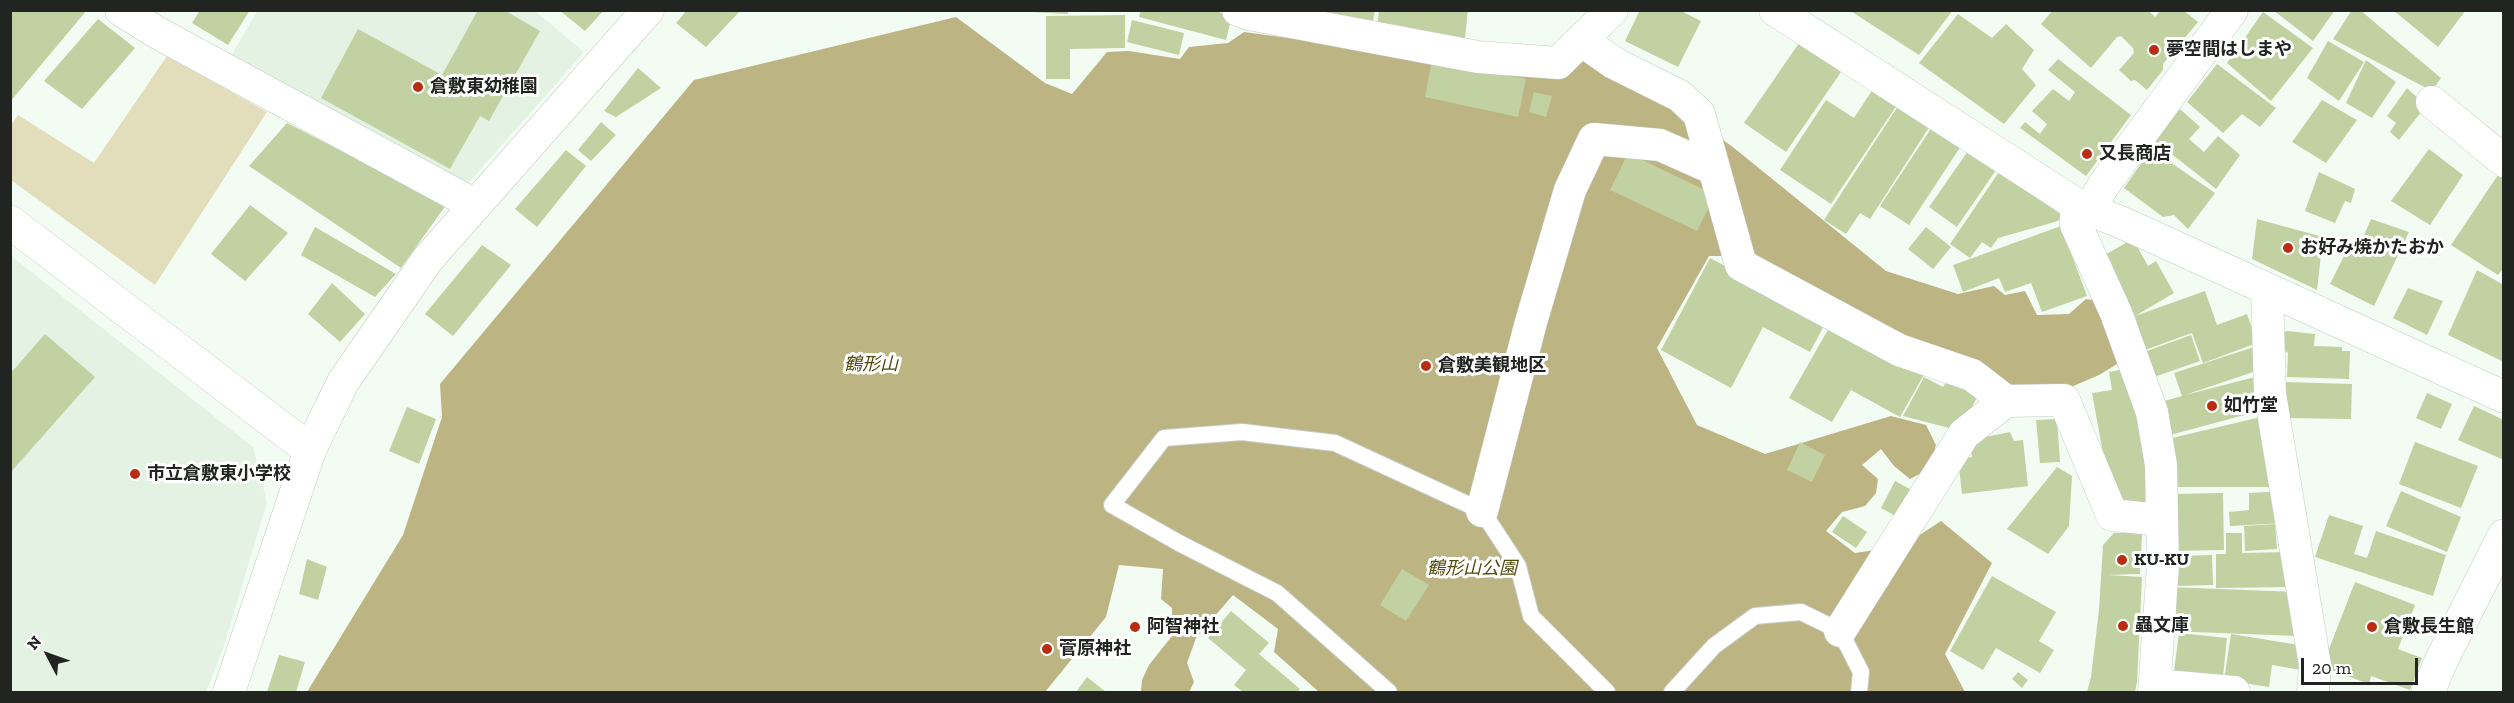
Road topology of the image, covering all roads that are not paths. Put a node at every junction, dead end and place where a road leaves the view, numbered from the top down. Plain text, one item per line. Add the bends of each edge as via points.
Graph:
1 (121, 10) edge
2 (648, 10) edge
3 (1238, 10) edge
4 (1612, 10) edge
5 (2232, 10) edge
6 (1781, 12) edge
7 (1581, 40) junction
8 (2432, 102) dead end
9 (2504, 161) edge
10 (1714, 169) junction
11 (476, 206) junction
12 (2083, 207) junction
13 (10, 222) edge
14 (2267, 291) junction
15 (2504, 398) edge
16 (2006, 401) junction
17 (310, 450) junction
18 (1482, 511) junction
19 (2161, 520) junction
20 (2504, 536) edge
21 (1840, 631) junction
22 (2155, 689) edge
23 (229, 693) edge
24 (1389, 693) edge
25 (1607, 693) edge
26 (1672, 693) edge
27 (1859, 693) edge
28 (2234, 693) edge
29 (2313, 693) edge
30 (2428, 693) edge

1 - 11 street
2 - 11 street
3 - 7 street via 1478,57 1558,63
4 - 7 street
5 - 12 street via 2110,177
6 - 12 street
7 - 10 street via 1614,63 1680,96 1699,114
8 - 9 street
10 - 16 street via 1741,265 1899,350 1972,375
10 - 18 street via 1660,145 1594,140 1570,190
11 - 17 street via 428,260 381,326 343,382
12 - 14 street
12 - 19 street via 2076,225 2116,314 2152,412 2161,465
13 - 17 street
14 - 15 street
14 - 29 street via 2270,394 2315,665
16 - 19 street via 2064,400 2112,515
16 - 21 street via 1964,434
17 - 23 street
18 - 24 lane via 1335,443 1242,432 1164,438 1112,506 1277,593
18 - 25 lane via 1518,566 1531,616
19 - 22 street via 2163,565
20 - 30 street
21 - 26 lane via 1801,612 1755,616 1714,646
21 - 27 lane via 1861,672
22 - 28 street

